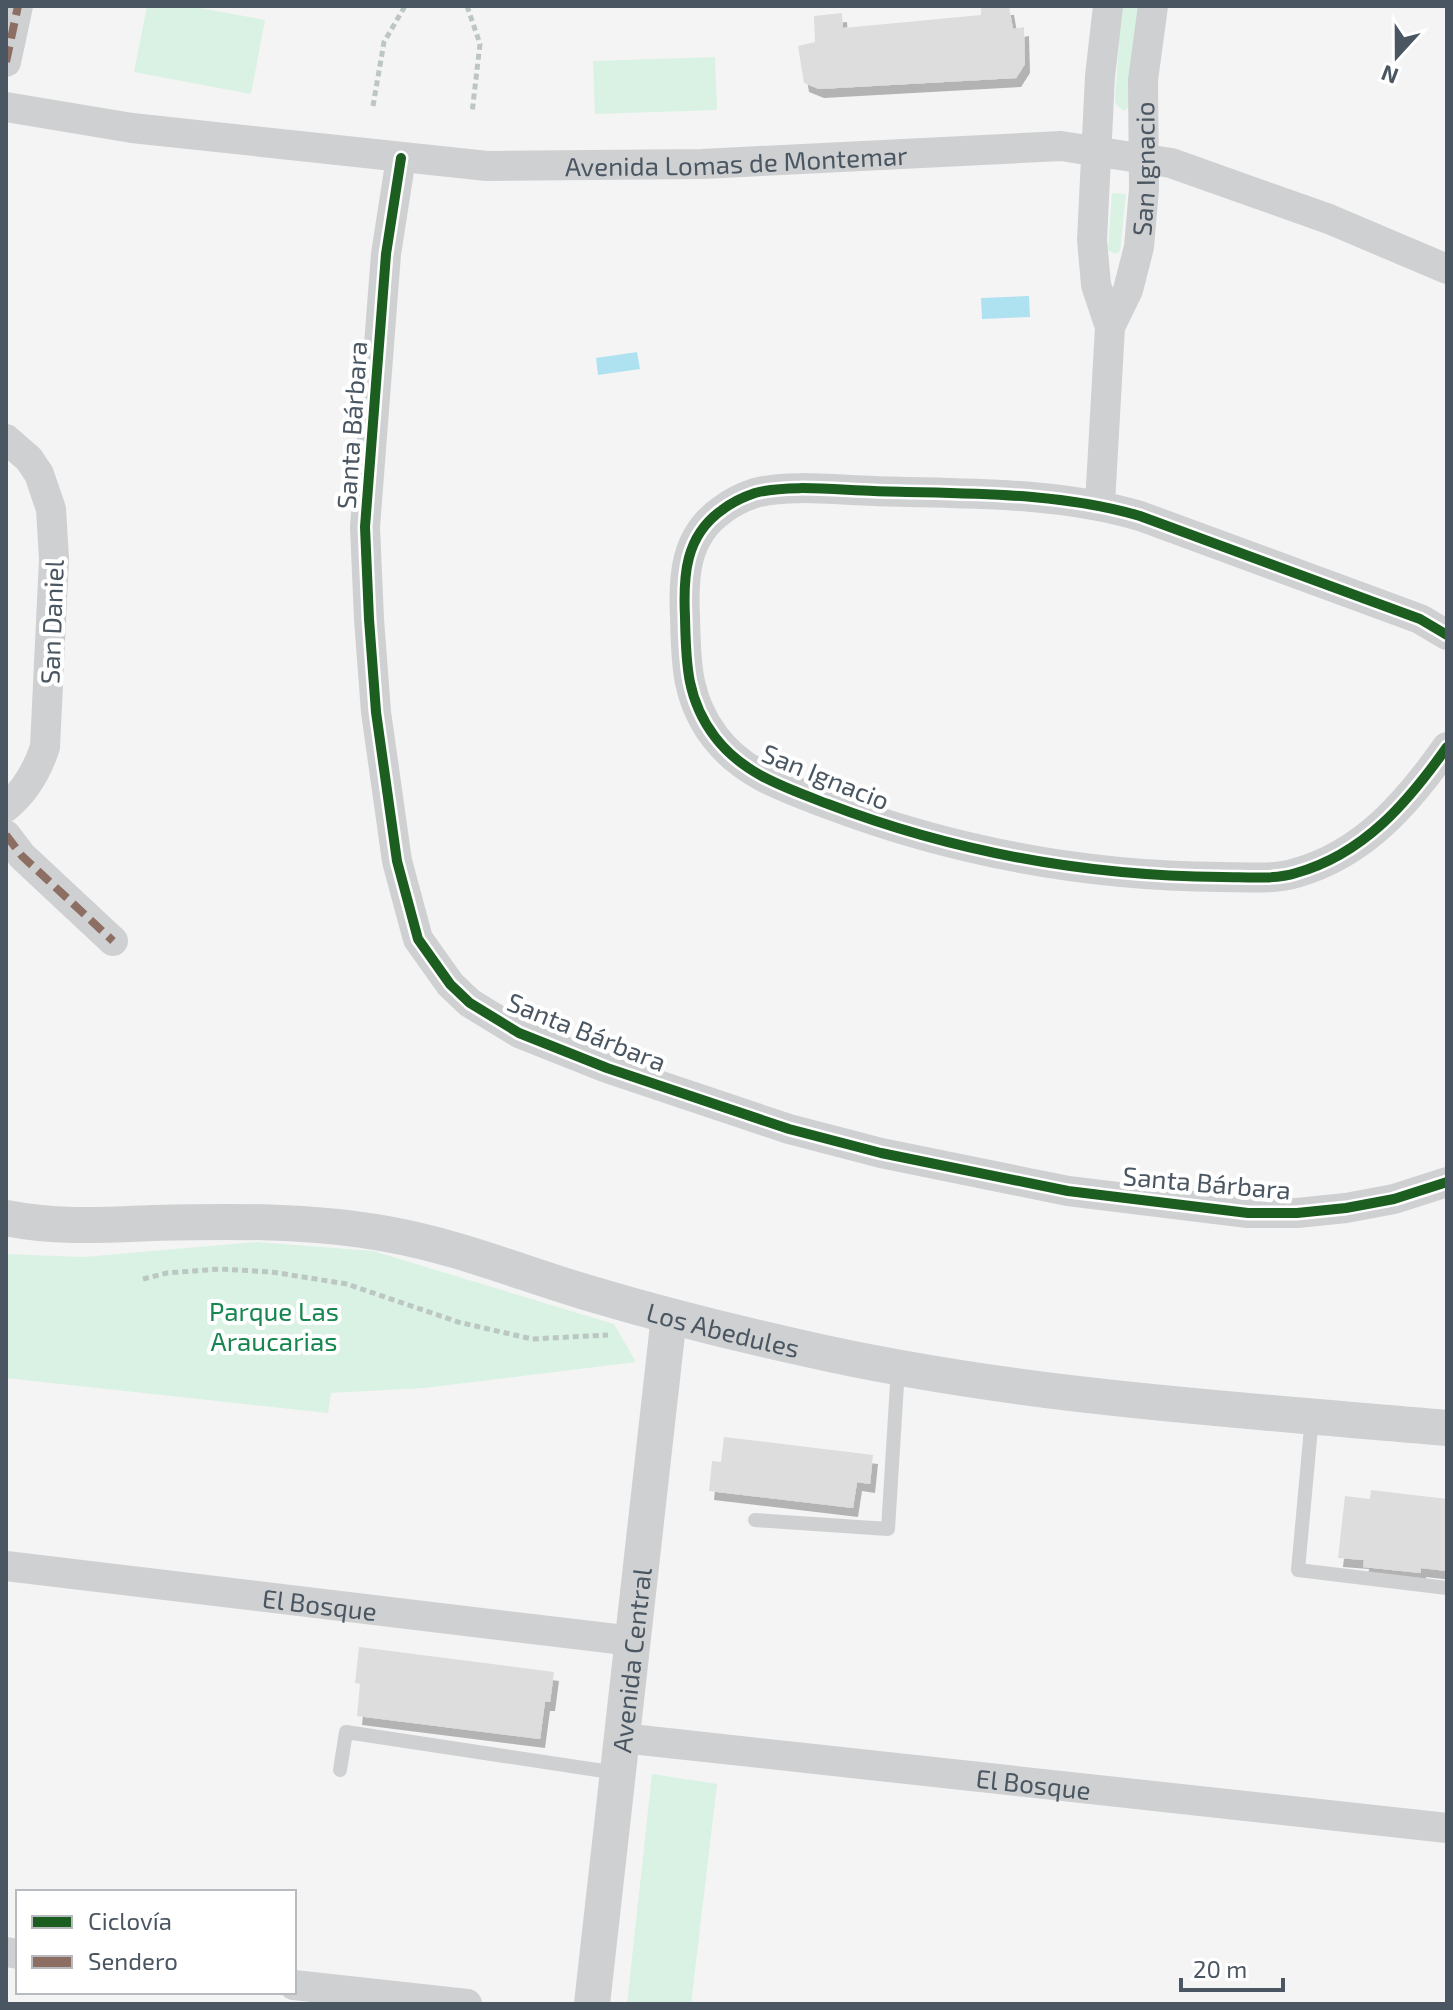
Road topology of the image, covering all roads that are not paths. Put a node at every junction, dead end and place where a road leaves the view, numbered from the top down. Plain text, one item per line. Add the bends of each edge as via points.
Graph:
1 (18, 6) edge
2 (1108, 6) edge
3 (1153, 6) edge
4 (6, 62) edge
5 (6, 107) edge
6 (1097, 153) junction
7 (401, 158) junction
8 (1144, 159) junction
9 (1447, 269) edge
10 (1110, 327) junction
11 (6, 439) edge
12 (1100, 504) junction
13 (1447, 635) edge
14 (1447, 747) edge
15 (6, 807) edge
16 (6, 835) edge
17 (113, 941) dead end
18 (1447, 1182) edge
19 (6, 1218) edge
20 (669, 1316) junction
21 (898, 1367) junction
22 (1312, 1416) junction
23 (1447, 1428) edge
24 (755, 1520) dead end
25 (6, 1566) edge
26 (1447, 1588) edge
27 (633, 1641) junction
28 (622, 1738) junction
29 (340, 1770) dead end
30 (618, 1773) junction
31 (1447, 1828) edge
32 (296, 1985) edge
33 (467, 2004) edge
34 (592, 2004) edge

1 - 4 street
2 - 6 street, San Ignacio
3 - 8 street, San Ignacio via 1143,80
5 - 7 street, Avenida Lomas de Montemar via 132,128
6 - 7 street, Avenida Lomas de Montemar via 1061,146 702,164 487,166
6 - 8 street, Avenida Lomas de Montemar
6 - 10 street, San Ignacio via 1092,240 1096,285
7 - 18 street, Santa Bárbara via 386,254 366,511 369,619 397,861 418,939 450,984 519,1033 789,1129 1068,1191 1248,1213 1297,1213 1382,1201
8 - 9 street, Avenida Lomas de Montemar via 1171,163 1329,219
8 - 10 street, San Ignacio via 1139,247 1128,290
10 - 12 street, San Ignacio
11 - 15 street, San Daniel via 29,459 47,491 54,559 45,747 26,788
12 - 13 street, San Ignacio via 1420,619
12 - 14 street, San Ignacio via 837,490 777,490 736,501 703,528 685,566 685,661 700,712 713,735 752,772 854,814 1013,858 1180,877 1292,875 1343,853 1390,819
16 - 17 street
19 - 20 street, Los Abedules via 62,1225 304,1222 389,1234
20 - 21 street, Los Abedules
20 - 27 street, Avenida Central
21 - 22 street, Los Abedules via 956,1379
21 - 24 lane via 888,1529
22 - 23 street, Los Abedules
22 - 26 lane via 1298,1570
25 - 27 street, El Bosque
27 - 28 street, Avenida Central
28 - 30 street, Avenida Central
28 - 31 street, El Bosque
29 - 30 lane via 346,1732
30 - 34 street, Avenida Central
32 - 33 street

